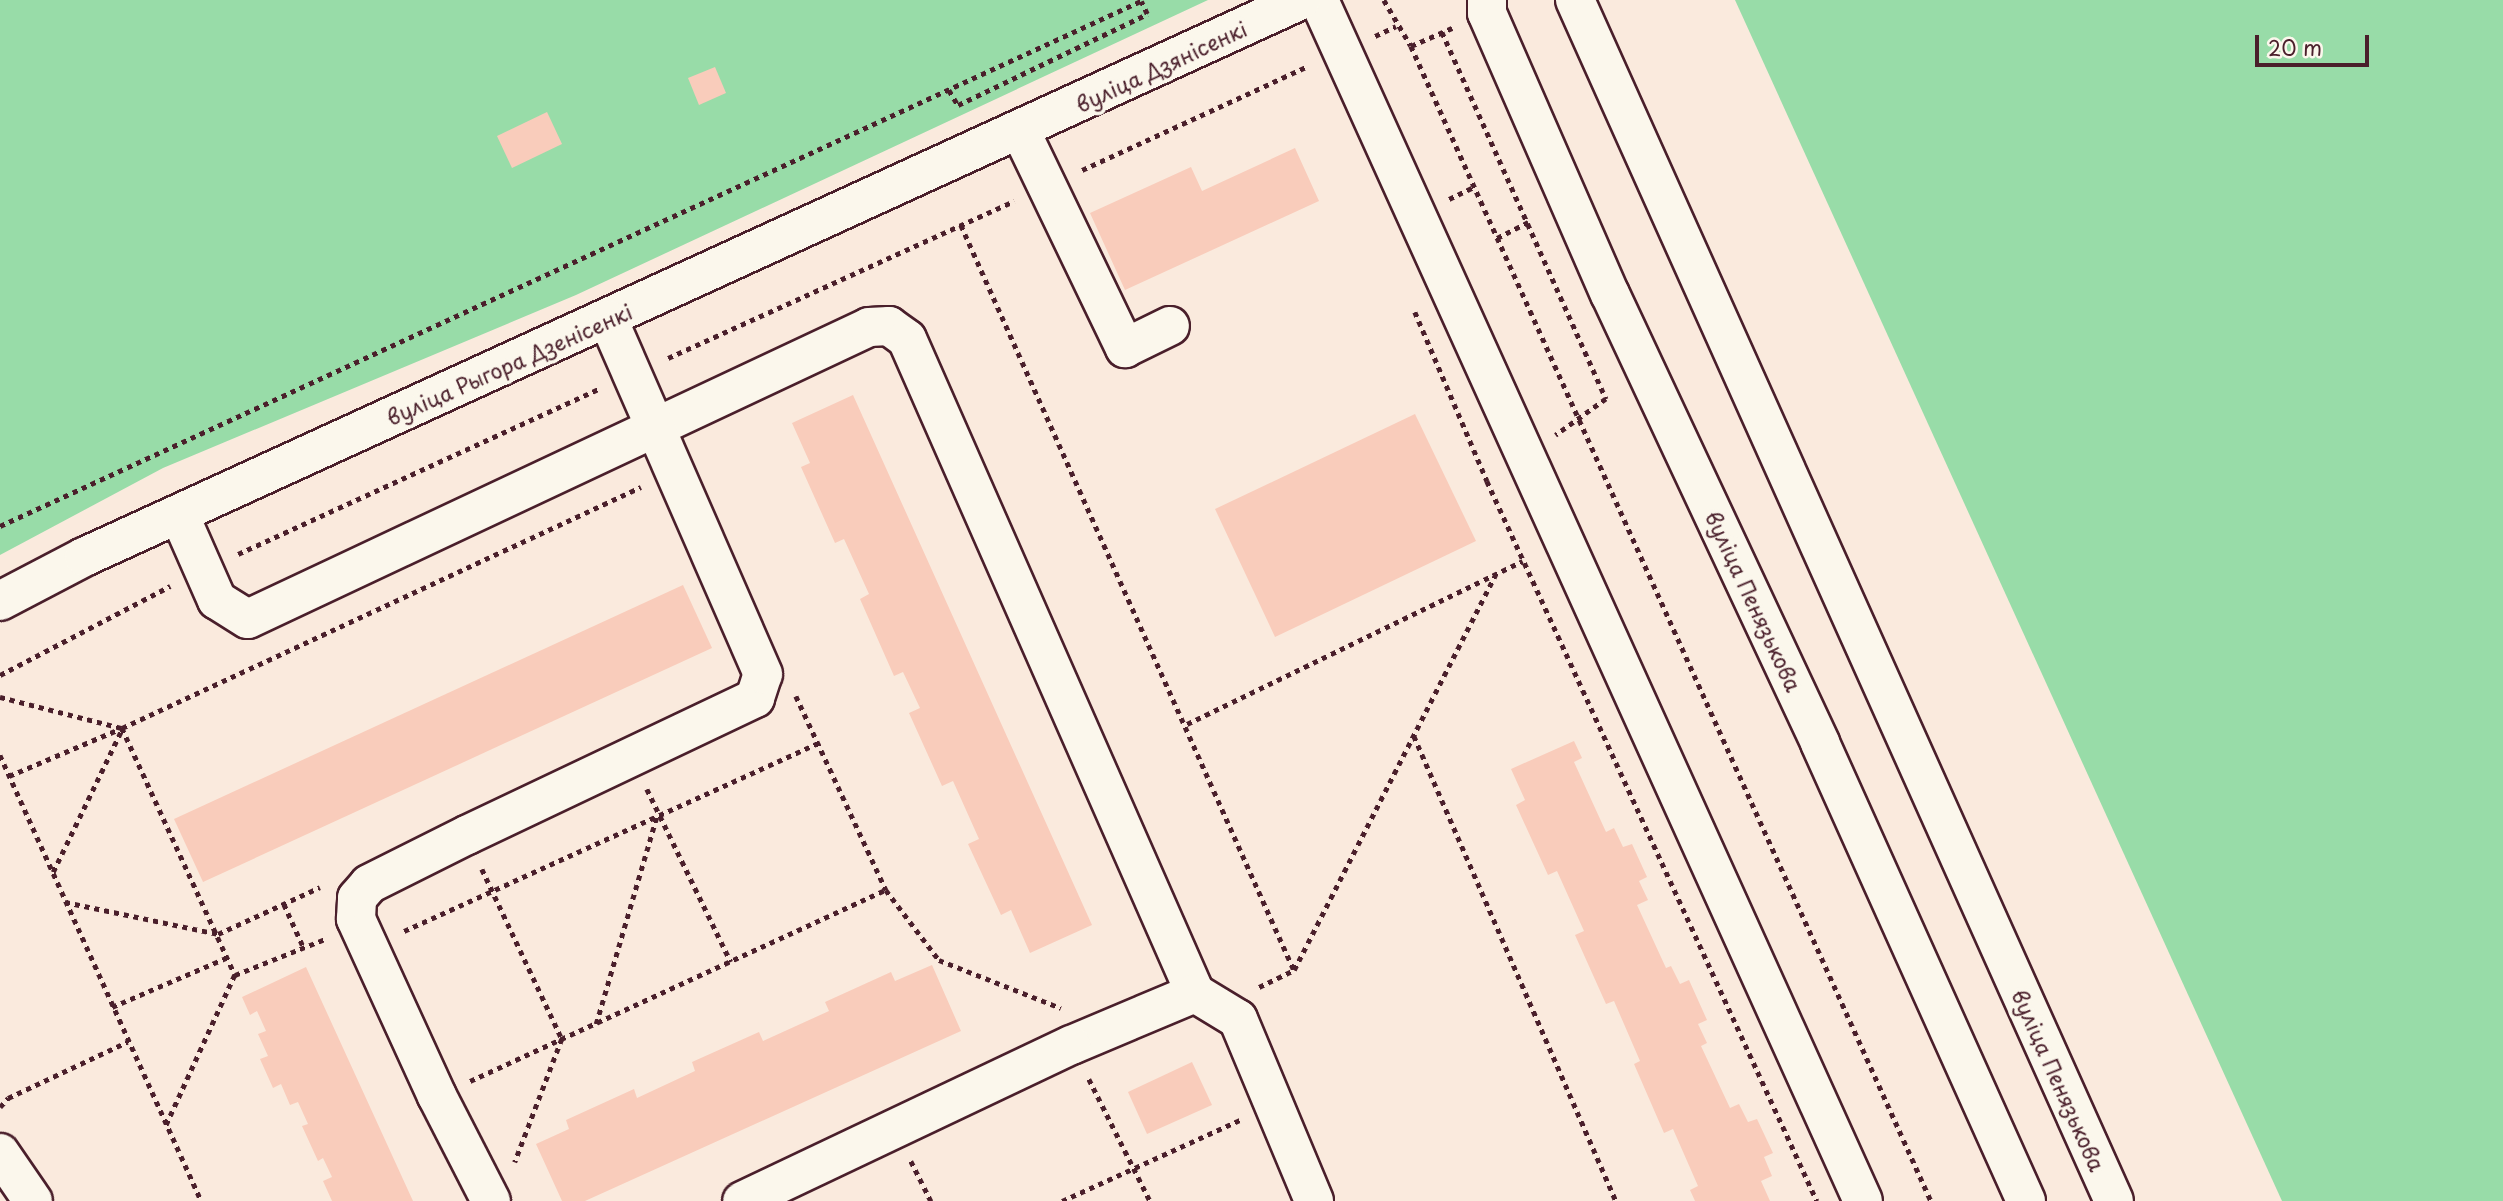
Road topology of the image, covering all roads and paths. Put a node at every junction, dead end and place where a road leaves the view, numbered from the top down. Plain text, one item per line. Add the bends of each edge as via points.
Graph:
1 (1301, 0) edge
2 (1319, 0) edge
3 (1384, 0) edge
4 (1487, 0) edge
5 (1575, 0) edge
6 (1142, 1) edge
7 (1396, 26) junction
8 (1455, 26) dead end
9 (1443, 32) junction
10 (1411, 46) junction
11 (1343, 50) junction
12 (949, 90) junction
13 (1021, 132) junction
14 (1046, 186) junction
15 (1528, 222) junction
16 (961, 225) junction
17 (1497, 238) junction
18 (608, 319) junction
19 (1170, 326) dead end
20 (633, 374) junction
21 (1577, 422) junction
22 (656, 425) junction
23 (677, 471) junction
24 (179, 514) junction
25 (0, 526) edge
26 (1523, 561) dead end
27 (204, 570) junction
28 (1495, 575) junction
29 (0, 601) edge
30 (0, 675) edge
31 (794, 693) dead end
32 (0, 697) edge
33 (1187, 724) junction
34 (122, 728) junction
35 (1413, 735) junction
36 (817, 744) junction
37 (0, 755) edge
38 (634, 759) junction
39 (9, 776) junction
40 (658, 815) junction
41 (467, 835) junction
42 (52, 873) junction
43 (322, 887) dead end
44 (886, 890) junction
45 (492, 893) junction
46 (65, 902) junction
47 (284, 904) junction
48 (218, 934) junction
49 (303, 946) dead end
50 (369, 947) junction
51 (226, 958) junction
52 (731, 961) junction
53 (1294, 970) junction
54 (1195, 993) junction
55 (1046, 1002) junction
56 (112, 1007) junction
57 (1238, 1019) junction
58 (596, 1024) junction
59 (1111, 1027) junction
60 (562, 1039) junction
61 (127, 1042) junction
62 (1071, 1045) junction
63 (437, 1096) junction
64 (0, 1107) edge
65 (1242, 1119) dead end
66 (165, 1128) junction
67 (0, 1153) edge
68 (1135, 1168) junction
69 (501, 1186) edge
70 (33, 1201) edge
71 (201, 1201) edge
72 (742, 1201) edge
73 (1062, 1201) edge
74 (1150, 1201) edge
75 (1314, 1201) edge
76 (1616, 1201) edge
77 (1863, 1201) edge
78 (1931, 1201) edge
79 (2026, 1201) edge
80 (2114, 1201) edge

1 - 13 street, вуліца Дзянісенкі
2 - 11 street
3 - 7 path
4 - 79 street, вуліца Пенязькова via 1487,13 1609,294 1820,743
5 - 80 street, вуліца Пенязькова
6 - 12 path
6 - 12 path via 1147,14 958,105
7 - 10 path
7 - 11 path
8 - 9 path
9 - 10 path
9 - 15 path
10 - 17 path
11 - 14 path
11 - 77 street
12 - 25 path
13 - 14 street
13 - 18 street, вуліца Рыгора Дзенісенкі
14 - 16 path
14 - 19 street via 1125,348
15 - 17 path
15 - 21 path via 1606,399
16 - 20 path
16 - 33 path
17 - 21 path
18 - 20 street
18 - 24 street, вуліца Рыгора Дзенісенкі
20 - 22 street
20 - 27 path
21 - 78 path
22 - 23 street
22 - 27 street via 248,619 217,600
22 - 54 street via 869,327 889,326 907,339
23 - 34 path
23 - 38 street via 763,674 755,698
24 - 27 street
24 - 29 street, вуліца Рыгора Дзенісенкі
26 - 28 path
27 - 30 path via 85,627
28 - 33 path
28 - 35 path
31 - 36 path
32 - 34 path
33 - 53 path
34 - 39 path
34 - 42 path
34 - 48 path
35 - 53 path
35 - 76 path
36 - 40 path
36 - 44 path
37 - 39 path
38 - 40 path
38 - 41 street
39 - 42 path
40 - 45 path
40 - 52 path
40 - 58 path
41 - 45 path
41 - 50 street via 369,884 358,898 356,919
42 - 46 path
43 - 47 path
44 - 52 path
44 - 55 path via 939,960
45 - 50 path
45 - 60 path
46 - 48 path
46 - 56 path
47 - 48 path
47 - 49 path
48 - 51 path
50 - 63 street
51 - 56 path
51 - 66 path via 235,975
52 - 58 path
53 - 57 path via 1255,989
54 - 57 street
54 - 59 street
55 - 59 path
55 - 62 path
56 - 61 path
57 - 75 street
58 - 60 path
59 - 62 street
60 - 63 path
60 - 69 path
61 - 64 path via 8,1098
61 - 66 path
62 - 68 path
62 - 72 street
63 - 69 street
65 - 68 path
66 - 71 path
67 - 70 street
68 - 73 path
68 - 74 path

